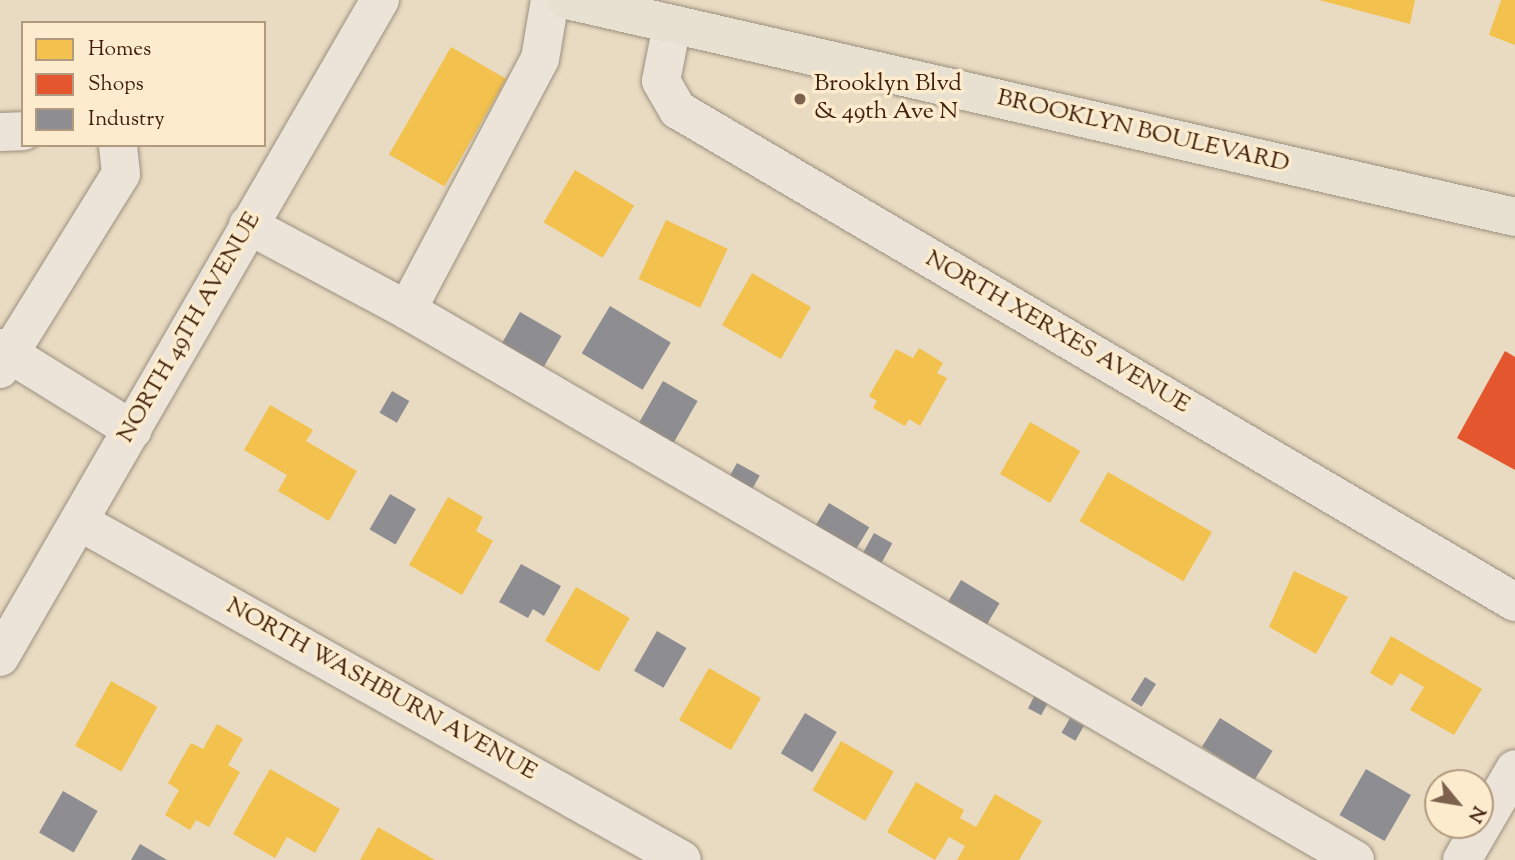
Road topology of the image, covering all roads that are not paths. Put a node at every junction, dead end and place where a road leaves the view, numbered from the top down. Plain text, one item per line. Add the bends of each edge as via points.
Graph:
1 (380, 0) edge
2 (550, 0) edge
3 (567, 0) edge
4 (672, 25) junction
5 (21, 131) edge
6 (0, 132) edge
7 (118, 147) edge
8 (1515, 217) edge
9 (248, 225) junction
10 (407, 310) junction
11 (2, 358) edge
12 (133, 429) junction
13 (80, 522) junction
14 (1515, 602) edge
15 (0, 657) edge
16 (1515, 769) edge
17 (682, 860) edge
18 (1354, 860) edge
19 (1462, 860) edge

1 - 9 street, NORTH 49TH AVENUE
2 - 10 street via 535,71
3 - 4 main road, BROOKLYN BOULEVARD
4 - 8 main road, BROOKLYN BOULEVARD
4 - 14 street, NORTH XERXES AVENUE via 661,81 677,110
5 - 6 street
7 - 11 street via 121,174
9 - 10 street
9 - 12 street, NORTH 49TH AVENUE
10 - 18 street
11 - 12 street
12 - 13 street, NORTH 49TH AVENUE
13 - 15 street, NORTH 49TH AVENUE
13 - 17 street, NORTH WASHBURN AVENUE
16 - 19 street

